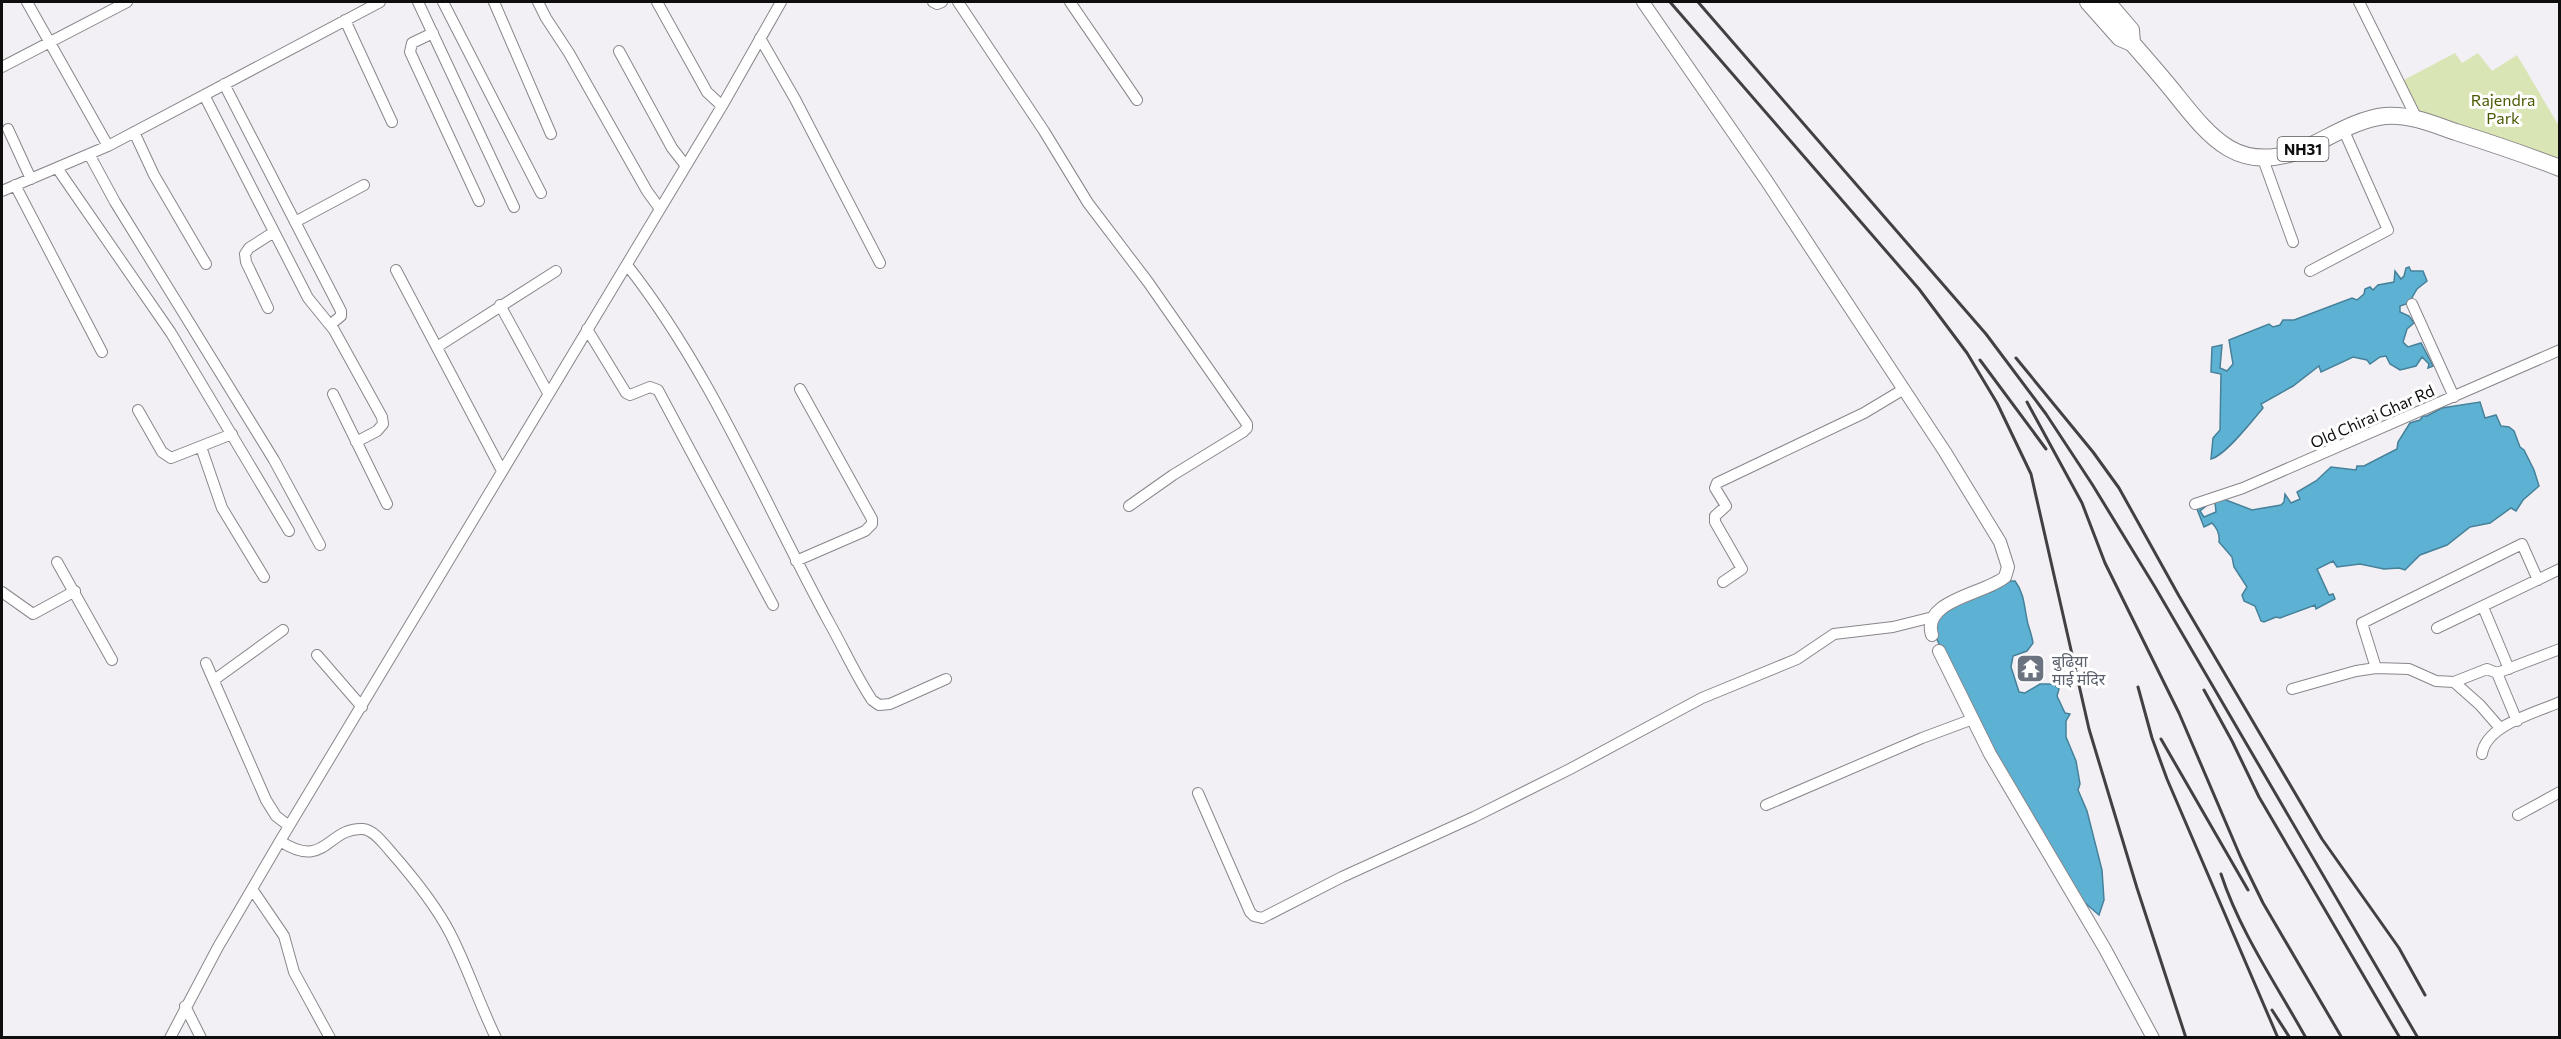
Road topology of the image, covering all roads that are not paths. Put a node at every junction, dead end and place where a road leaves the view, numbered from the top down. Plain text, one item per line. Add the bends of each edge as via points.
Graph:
1 (27, 2) edge
2 (127, 2) edge
3 (380, 2) edge
4 (418, 2) edge
5 (443, 2) edge
6 (494, 2) edge
7 (538, 2) edge
8 (657, 2) edge
9 (781, 2) edge
10 (933, 2) edge
11 (942, 2) edge
12 (958, 2) edge
13 (1070, 2) edge
14 (1643, 2) edge
15 (2088, 2) edge
16 (2107, 2) edge
17 (2359, 2) edge
18 (345, 20) junction
19 (433, 33) junction
20 (760, 38) junction
21 (48, 41) junction
22 (2132, 43) junction
23 (620, 51) dead end
24 (2, 67) edge
25 (224, 84) junction
26 (204, 95) junction
27 (1137, 100) dead end
28 (722, 106) junction
29 (2417, 119) junction
30 (392, 122) dead end
31 (8, 129) dead end
32 (2344, 131) junction
33 (134, 132) junction
34 (551, 134) dead end
35 (108, 146) junction
36 (89, 154) junction
37 (2263, 159) junction
38 (686, 166) junction
39 (57, 168) junction
40 (2559, 168) edge
41 (31, 179) junction
42 (364, 185) dead end
43 (15, 186) junction
44 (2, 191) edge
45 (541, 194) dead end
46 (479, 201) dead end
47 (514, 207) dead end
48 (660, 209) junction
49 (294, 222) junction
50 (274, 232) junction
51 (2293, 242) dead end
52 (880, 263) dead end
53 (206, 264) dead end
54 (627, 265) junction
55 (396, 270) dead end
56 (556, 271) dead end
57 (2310, 271) dead end
58 (2412, 304) dead end
59 (500, 305) junction
60 (268, 308) dead end
61 (330, 325) junction
62 (587, 329) junction
63 (436, 347) junction
64 (2559, 350) edge
65 (102, 352) dead end
66 (800, 389) dead end
67 (1904, 389) junction
68 (548, 393) junction
69 (333, 394) dead end
70 (2454, 397) junction
71 (138, 410) dead end
72 (232, 434) junction
73 (356, 442) junction
74 (201, 447) junction
75 (502, 471) junction
76 (387, 504) dead end
77 (2195, 504) dead end
78 (1129, 506) dead end
79 (289, 531) dead end
80 (320, 545) dead end
81 (796, 561) junction
82 (57, 562) dead end
83 (2559, 569) edge
84 (264, 577) dead end
85 (2538, 580) junction
86 (1723, 582) dead end
87 (75, 591) junction
88 (2, 592) edge
89 (773, 605) dead end
90 (2483, 607) junction
91 (1933, 617) junction
92 (2437, 628) dead end
93 (283, 630) dead end
94 (1932, 635) joint
95 (2557, 650) edge
96 (1939, 651) joint
97 (318, 655) dead end
98 (112, 660) dead end
99 (2559, 662) edge
100 (206, 663) dead end
101 (2376, 668) junction
102 (2509, 669) junction
103 (2497, 673) junction
104 (946, 679) dead end
105 (214, 680) junction
106 (2454, 682) junction
107 (2292, 689) dead end
108 (2559, 702) edge
109 (362, 707) junction
110 (1973, 719) junction
111 (2517, 721) junction
112 (2500, 728) junction
113 (2482, 753) dead end
114 (2559, 792) edge
115 (1198, 793) dead end
116 (1766, 805) dead end
117 (2518, 815) dead end
118 (289, 826) junction
119 (280, 842) junction
120 (252, 889) junction
121 (185, 1006) junction
122 (170, 1038) edge
123 (201, 1038) edge
124 (330, 1038) edge
125 (496, 1038) edge
126 (2153, 1038) edge

1 - 21 street
2 - 21 street
3 - 18 street
4 - 19 street
5 - 45 street
6 - 34 street
7 - 48 street
8 - 28 street via 702,83
9 - 20 street
10 - 11 street
12 - 78 street via 1088,203 1247,423 1243,432
13 - 27 street
14 - 67 street
15 - 22 highway, NH31 via 2120,38
16 - 22 highway, NH31 via 2131,30
17 - 29 street
18 - 25 street
18 - 30 street
19 - 46 street via 412,43 410,52
19 - 47 street
20 - 28 street
20 - 52 street
21 - 24 street
21 - 35 street
22 - 37 highway, NH31 via 2217,142 2230,151
23 - 38 street via 672,148
25 - 26 street
25 - 49 street
26 - 33 street
26 - 50 street
28 - 38 street
29 - 32 highway, NH31 via 2383,116
29 - 40 highway, NH31
31 - 41 street
32 - 37 highway, NH31 via 2299,150
32 - 57 street via 2388,230
33 - 35 street
33 - 53 street via 154,175
35 - 36 street
36 - 39 street
36 - 80 street via 274,460
37 - 51 street
38 - 48 street
39 - 41 street
39 - 72 street via 171,333
41 - 43 street
42 - 49 street
43 - 44 street
43 - 65 street
48 - 54 street
49 - 61 street via 342,313
50 - 60 street via 245,254
50 - 61 street via 308,298
54 - 62 street
54 - 81 street via 660,308 692,361
55 - 63 street
56 - 59 street
58 - 70 street
59 - 63 street
59 - 68 street
61 - 73 street via 384,421 381,429
62 - 68 street
62 - 89 street via 626,393 650,387 658,390
63 - 75 street
64 - 70 street, Old Chirai Ghar Rd
66 - 81 street via 873,524
67 - 86 street via 1864,413 1717,483 1715,488 1726,506 1714,520 1742,569
67 - 91 street via 2000,542 2008,567 2000,581 1944,606
68 - 75 street
69 - 73 street
70 - 77 street, Old Chirai Ghar Rd via 2243,488
71 - 74 street via 168,457
72 - 74 street
72 - 79 street
73 - 76 street
74 - 84 street via 222,508
75 - 109 street
81 - 104 street via 875,703 890,704
82 - 87 street
83 - 85 street
85 - 90 street
85 - 101 street via 2522,544 2362,623
87 - 88 street via 33,614
87 - 98 street
90 - 92 street
90 - 102 street
91 - 94 street
91 - 115 street via 1893,627 1834,634 1797,659 1702,699 1570,769 1262,918 1250,912
93 - 105 street
94 - 96 street
95 - 99 street
95 - 102 street
96 - 110 street
97 - 109 street
100 - 105 street
101 - 106 street via 2409,669 2436,681
101 - 107 street
102 - 103 street
103 - 106 street via 2487,669
103 - 111 street
105 - 118 street via 266,800 276,816
106 - 112 street
108 - 111 street
109 - 118 street
110 - 116 street
110 - 126 street
111 - 112 street
112 - 113 street via 2491,733
114 - 117 street
118 - 119 street
119 - 120 street
119 - 125 street via 306,853 357,830 374,834 404,866 449,930
120 - 121 street
120 - 124 street via 284,936 294,972
121 - 122 street
121 - 123 street

